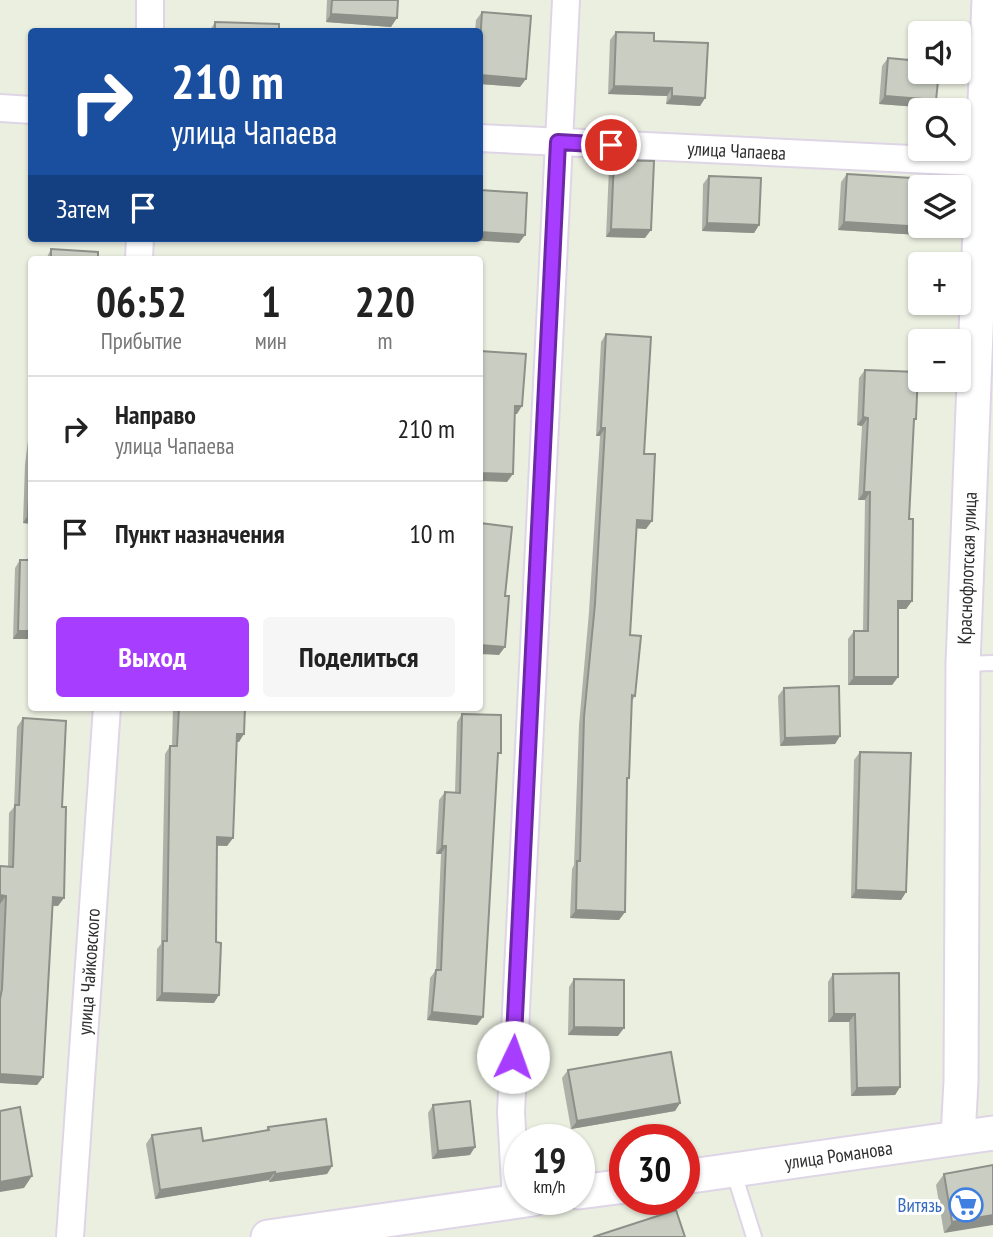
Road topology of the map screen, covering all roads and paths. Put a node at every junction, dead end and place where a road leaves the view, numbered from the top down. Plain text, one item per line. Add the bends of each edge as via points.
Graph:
1 (150, 0) edge
2 (566, 0) edge
3 (989, 0) edge
4 (150, 28) edge
5 (0, 108) edge
6 (28, 110) edge
7 (483, 138) edge
8 (558, 142) junction
9 (987, 163) edge
10 (978, 663) edge
11 (107, 711) edge
12 (513, 1124) edge
13 (993, 1133) edge
14 (958, 1138) junction
15 (733, 1170) junction
16 (700, 1175) edge
17 (504, 1203) edge
18 (70, 1237) edge
19 (268, 1237) edge
20 (754, 1237) edge

1 - 4 street
2 - 8 street
3 - 9 street, Краснофлотская улица
5 - 6 street
7 - 8 street, улица Чапаева
8 - 9 street, улица Чапаева
8 - 12 street
9 - 10 street, Краснофлотская улица
10 - 14 street, Краснофлотская улица
11 - 18 street, улица Чайковского
13 - 14 street, улица Романова
14 - 15 street, улица Романова
15 - 16 street, улица Романова
15 - 20 lane
17 - 19 street

